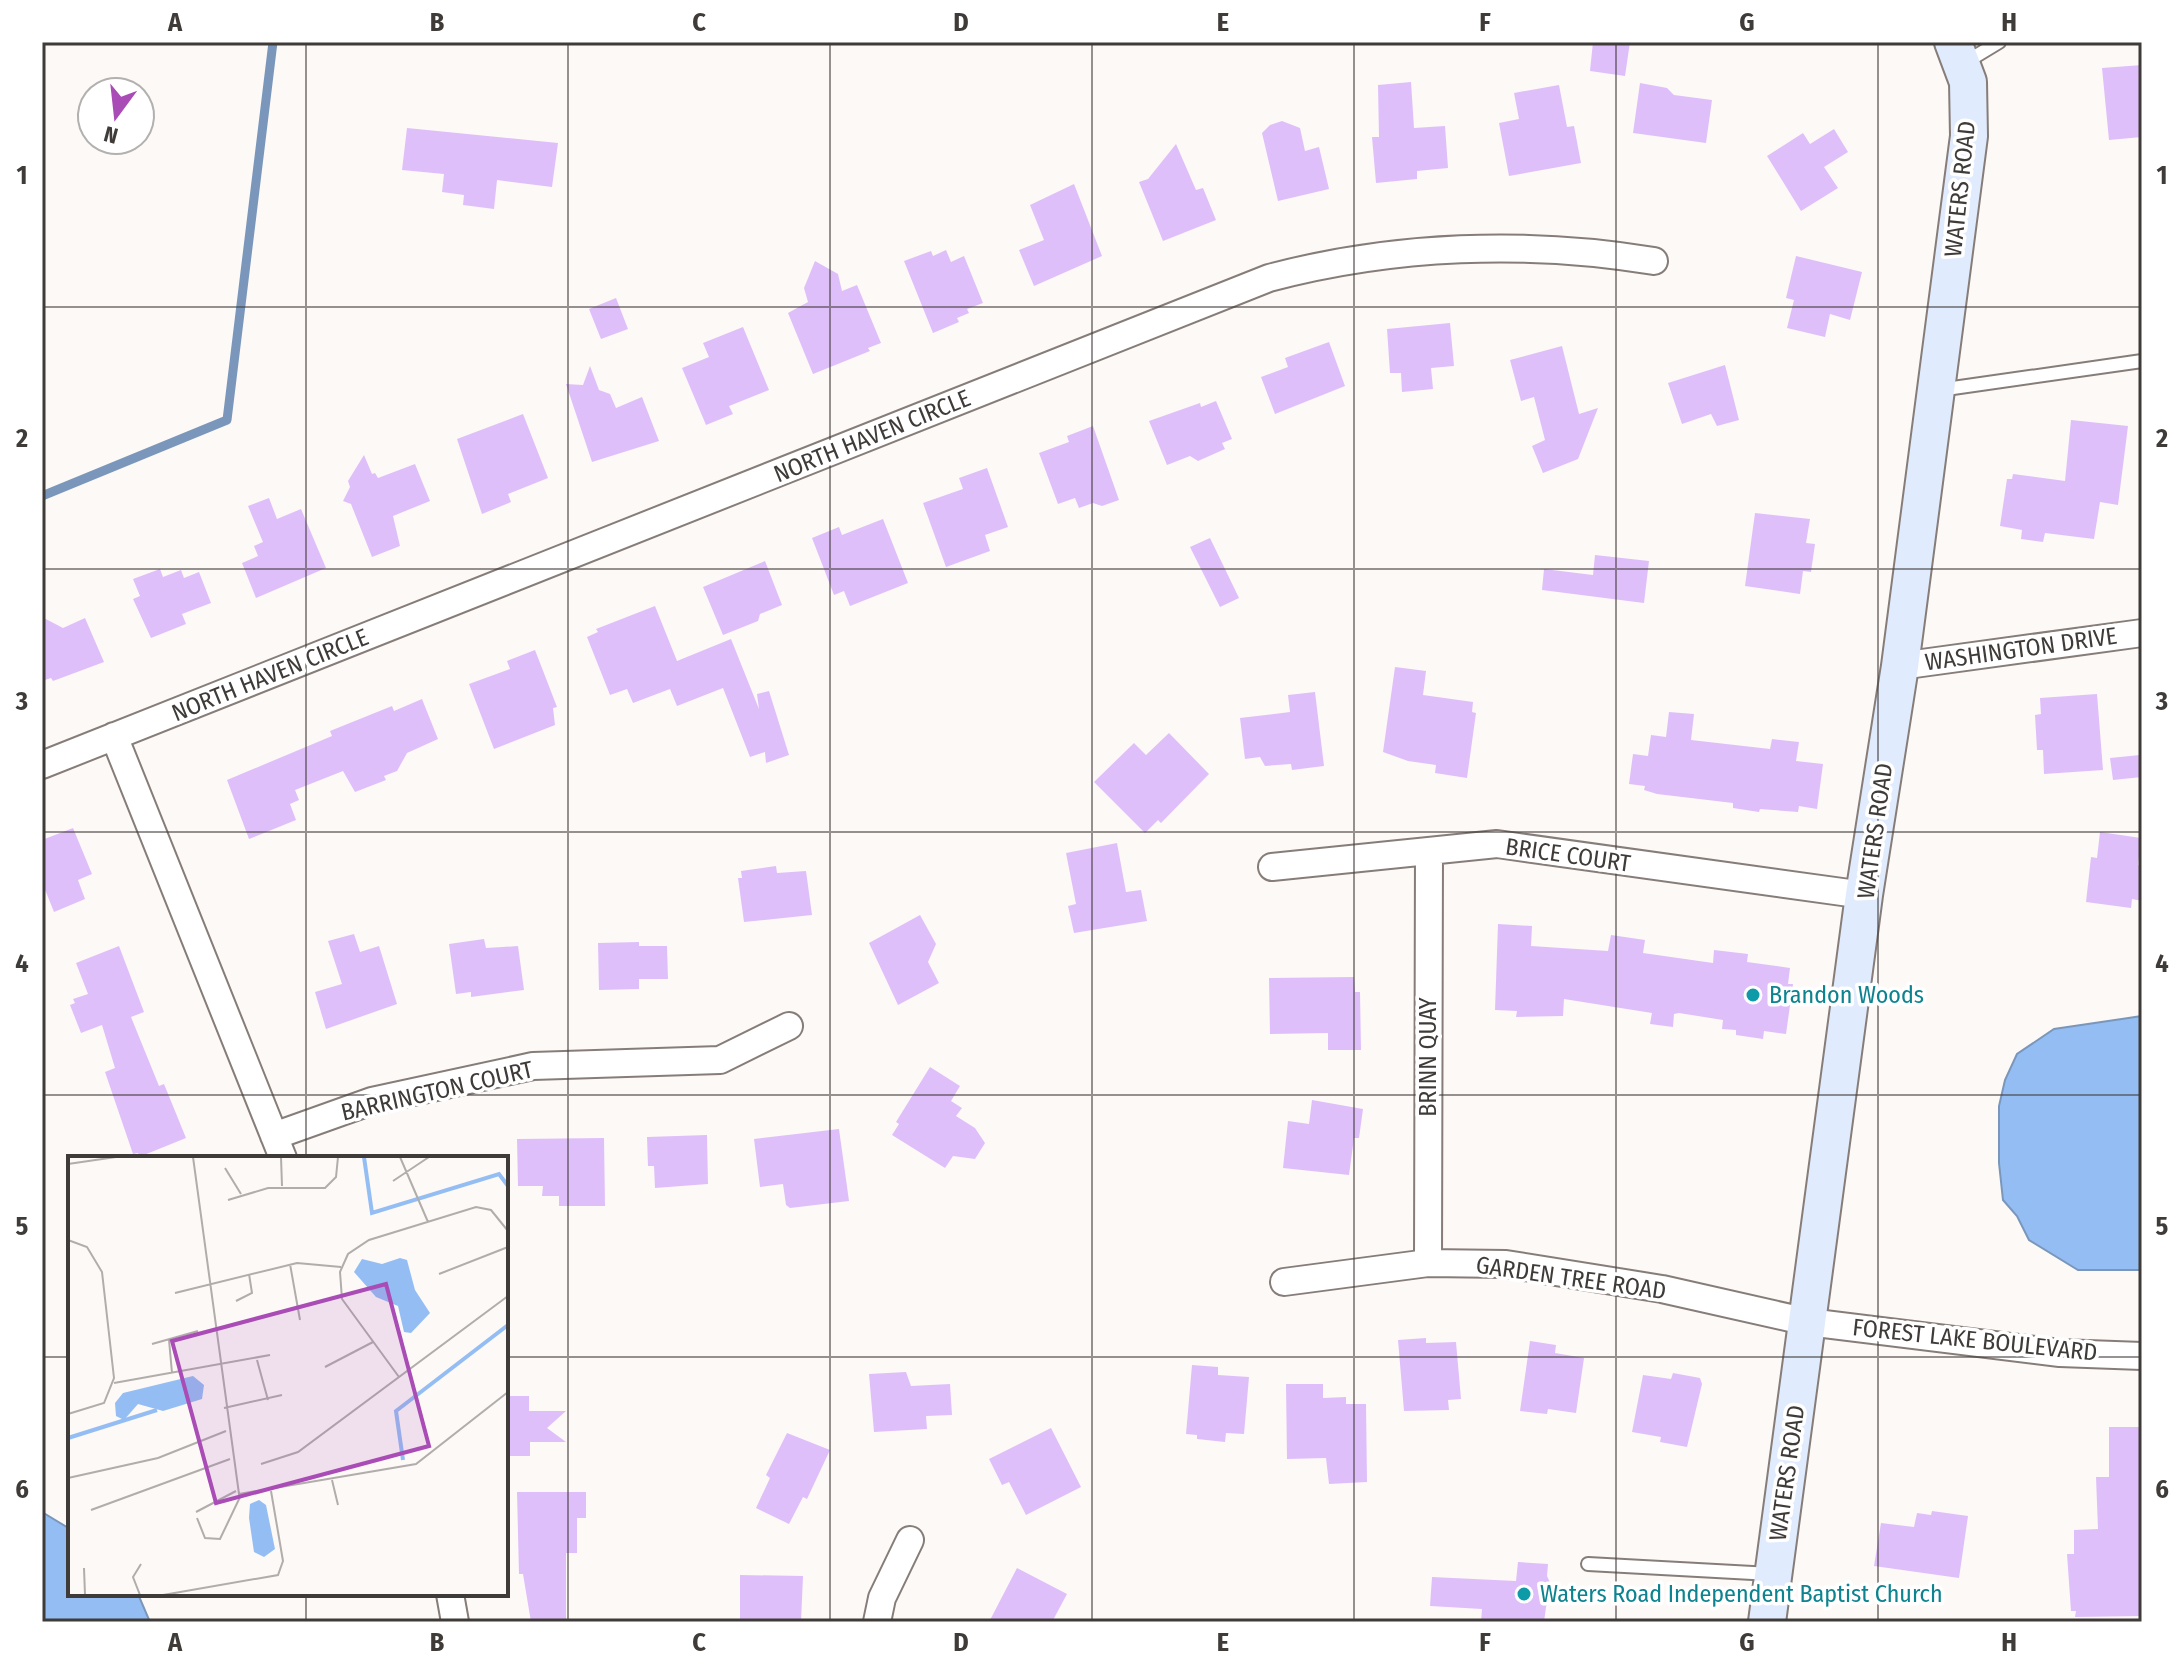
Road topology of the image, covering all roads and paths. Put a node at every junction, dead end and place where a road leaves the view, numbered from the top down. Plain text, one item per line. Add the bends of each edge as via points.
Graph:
1 (1999, 42) edge
2 (1958, 53) edge
3 (1654, 261) dead end
4 (2142, 361) edge
5 (1936, 391) junction
6 (2142, 633) edge
7 (1900, 666) junction
8 (114, 736) junction
9 (42, 765) edge
10 (1429, 851) junction
11 (1272, 867) dead end
12 (1864, 895) junction
13 (789, 1026) dead end
14 (278, 1147) edge
15 (1428, 1263) junction
16 (1284, 1282) dead end
17 (1808, 1322) junction
18 (2142, 1356) edge
19 (910, 1540) dead end
20 (1588, 1564) dead end
21 (1774, 1574) junction
22 (450, 1596) edge
23 (455, 1622) edge
24 (877, 1622) edge
25 (1767, 1622) edge

1 - 2 lane
2 - 5 street, WATERS ROAD via 1968,82 1969,136
3 - 8 street, NORTH HAVEN CIRCLE via 1461,248 1394,254 1269,278
4 - 5 lane
5 - 7 street, WATERS ROAD
6 - 7 street, WASHINGTON DRIVE
7 - 12 street, WATERS ROAD
8 - 9 street, NORTH HAVEN CIRCLE
8 - 14 street
10 - 11 street, BRICE COURT
10 - 12 street, BRICE COURT via 1497,844
10 - 15 street, BRINN QUAY
12 - 17 street, WATERS ROAD
13 - 14 street, BARRINGTON COURT via 720,1060 533,1066 372,1101
15 - 16 street, GARDEN TREE ROAD
15 - 17 street, GARDEN TREE ROAD via 1506,1264 1580,1275
17 - 18 street, FOREST LAKE BOULEVARD via 2060,1353
17 - 21 street, WATERS ROAD
19 - 24 street via 882,1598
20 - 21 lane
21 - 25 street, WATERS ROAD
22 - 23 street

